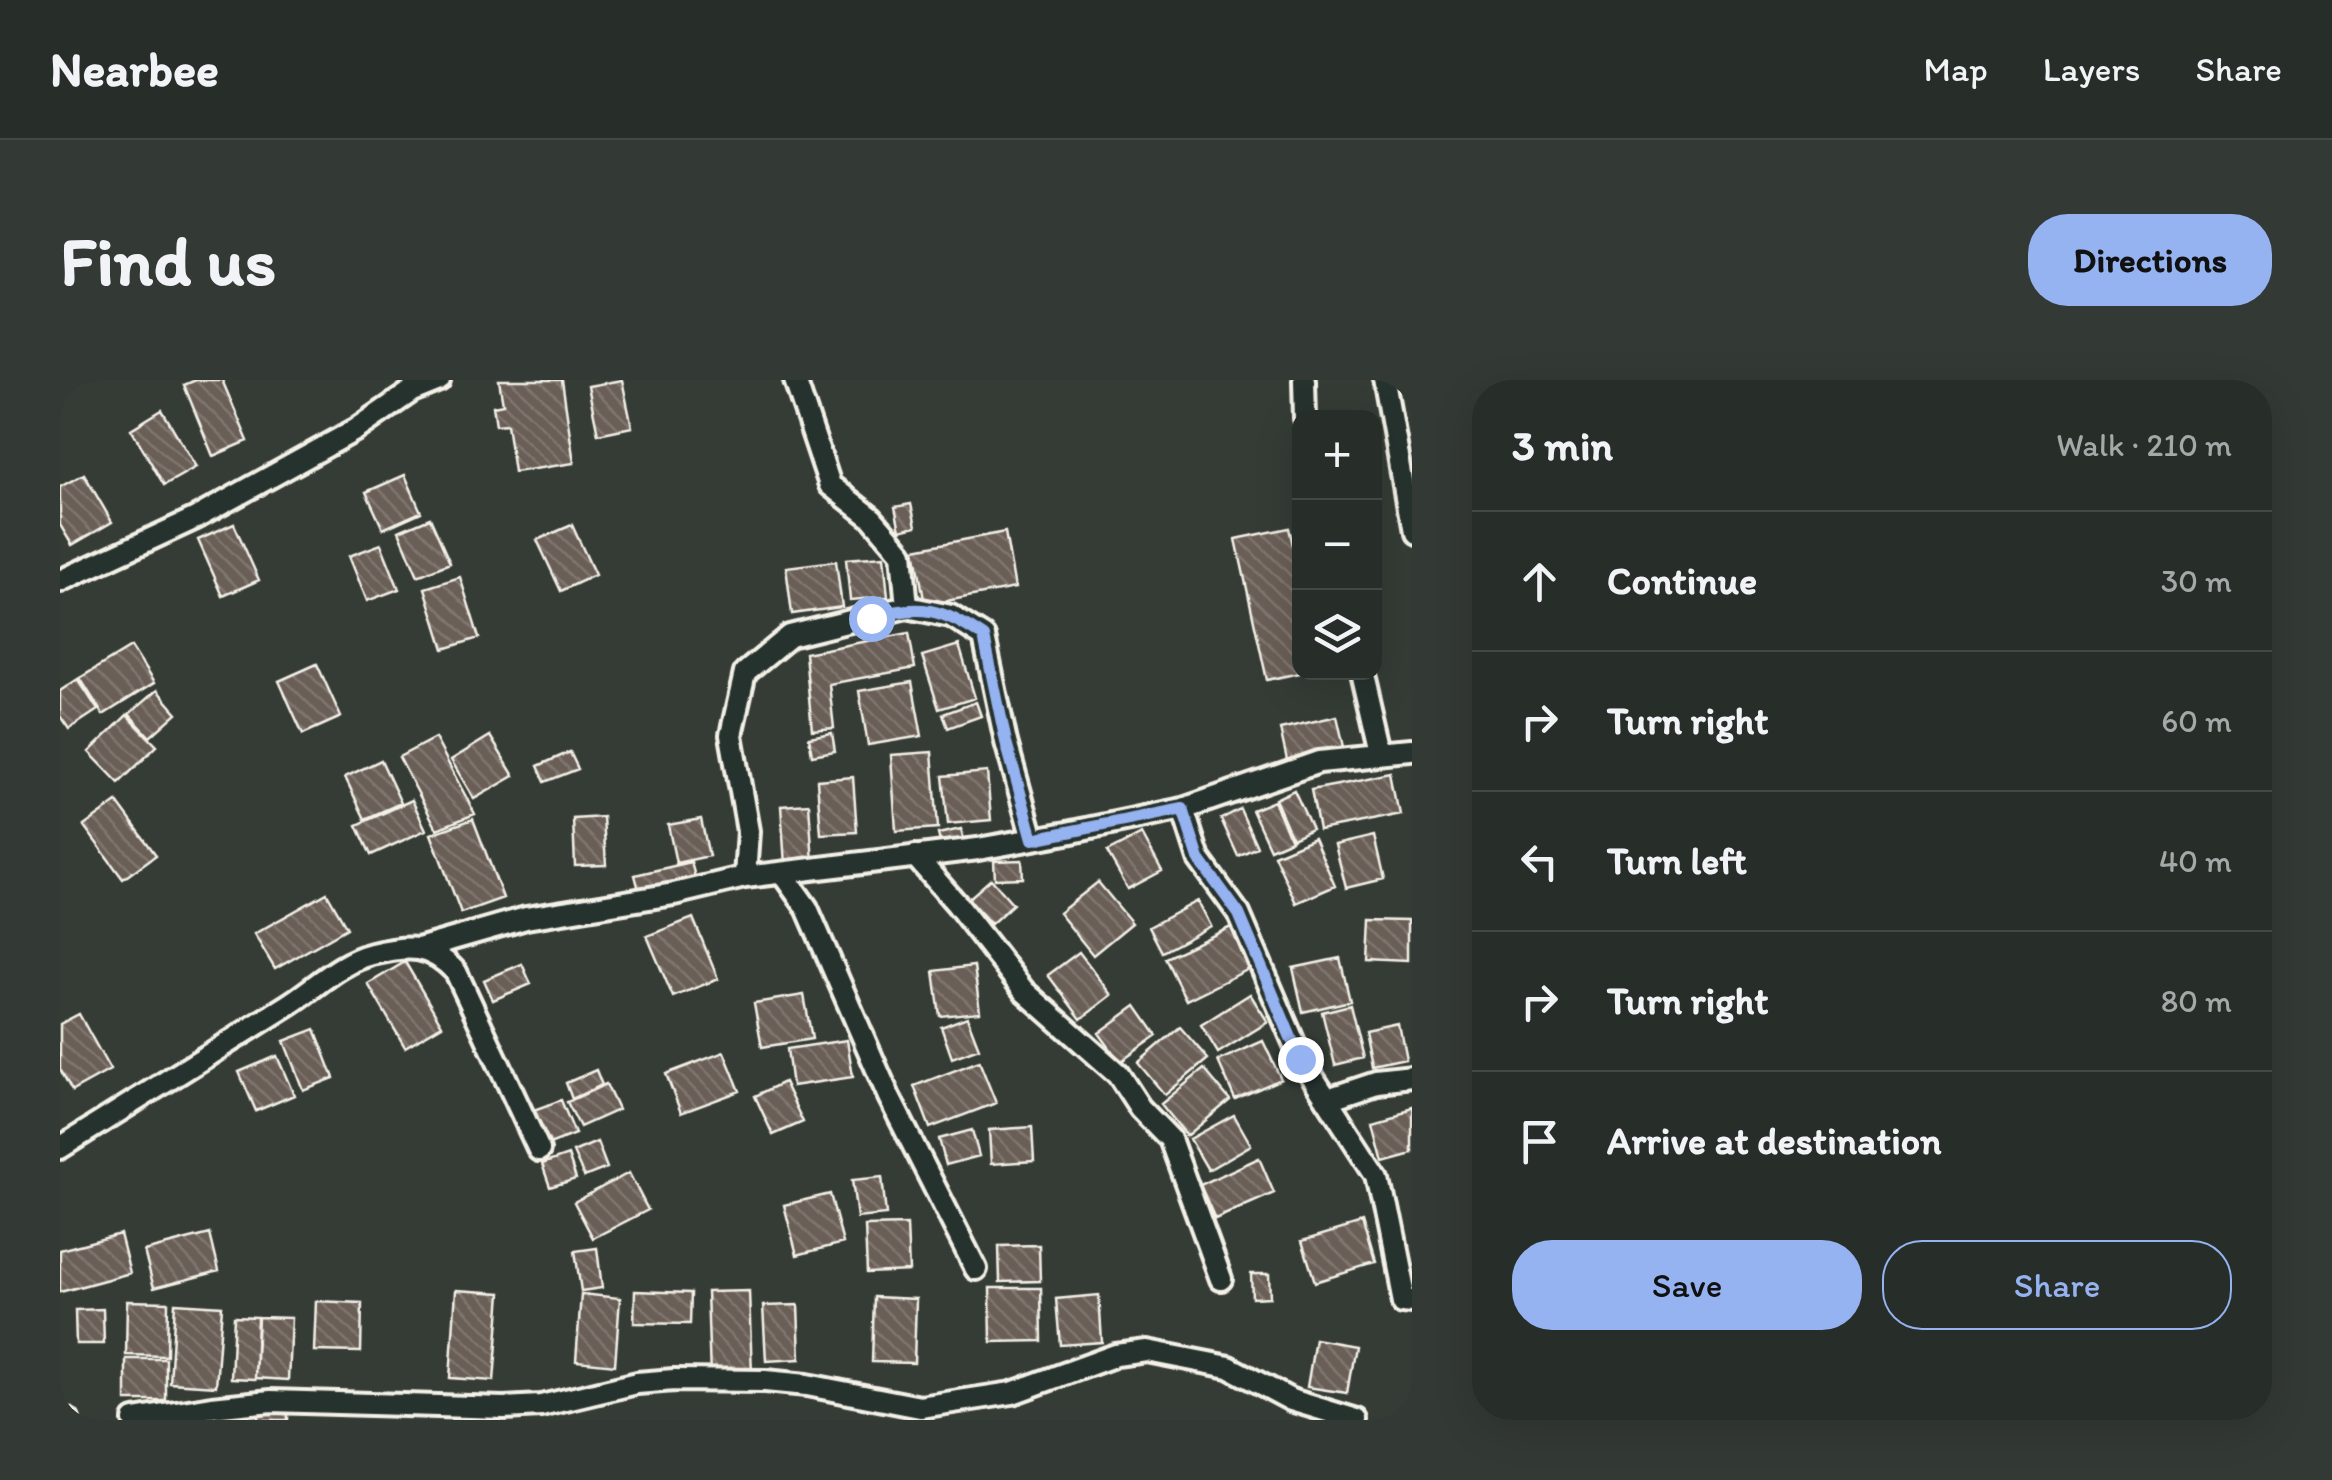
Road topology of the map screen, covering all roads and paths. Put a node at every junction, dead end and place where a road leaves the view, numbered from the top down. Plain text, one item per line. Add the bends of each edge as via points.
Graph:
1 (440, 380) edge
2 (794, 380) edge
3 (1304, 380) edge
4 (1384, 380) edge
5 (1305, 410) edge
6 (1412, 530) edge
7 (60, 581) edge
8 (907, 607) junction
9 (1364, 680) edge
10 (1412, 753) edge
11 (1381, 754) junction
12 (1183, 809) junction
13 (1033, 839) junction
14 (915, 856) junction
15 (782, 872) junction
16 (746, 877) junction
17 (418, 948) junction
18 (1412, 1080) edge
19 (1328, 1099) junction
20 (60, 1148) edge
21 (539, 1150) dead end
22 (976, 1269) dead end
23 (1221, 1279) dead end
24 (1412, 1300) edge
25 (60, 1418) edge
26 (68, 1420) edge
27 (134, 1420) edge
28 (1357, 1420) edge

1 - 7 street via 196,518
2 - 8 street via 830,485 902,553
3 - 5 street
4 - 6 street
8 - 13 street via 952,616 984,637
8 - 16 street via 790,636 744,673 731,735 748,831
9 - 11 street
10 - 11 street
11 - 12 street via 1319,762
12 - 13 street
12 - 19 street via 1199,859 1239,914 1300,1059
13 - 14 street
14 - 15 street
14 - 23 street via 1024,991 1118,1074 1170,1138
15 - 16 street
15 - 22 street via 807,908
16 - 17 street via 526,918
17 - 20 street via 368,955 341,968
17 - 21 street via 440,955 456,972
18 - 19 street via 1376,1083
19 - 24 street via 1376,1175 1395,1279 1402,1299
25 - 26 street
27 - 28 street via 271,1402 541,1406 674,1380 793,1384 920,1407 1012,1394 1132,1352 1228,1367 1291,1400

